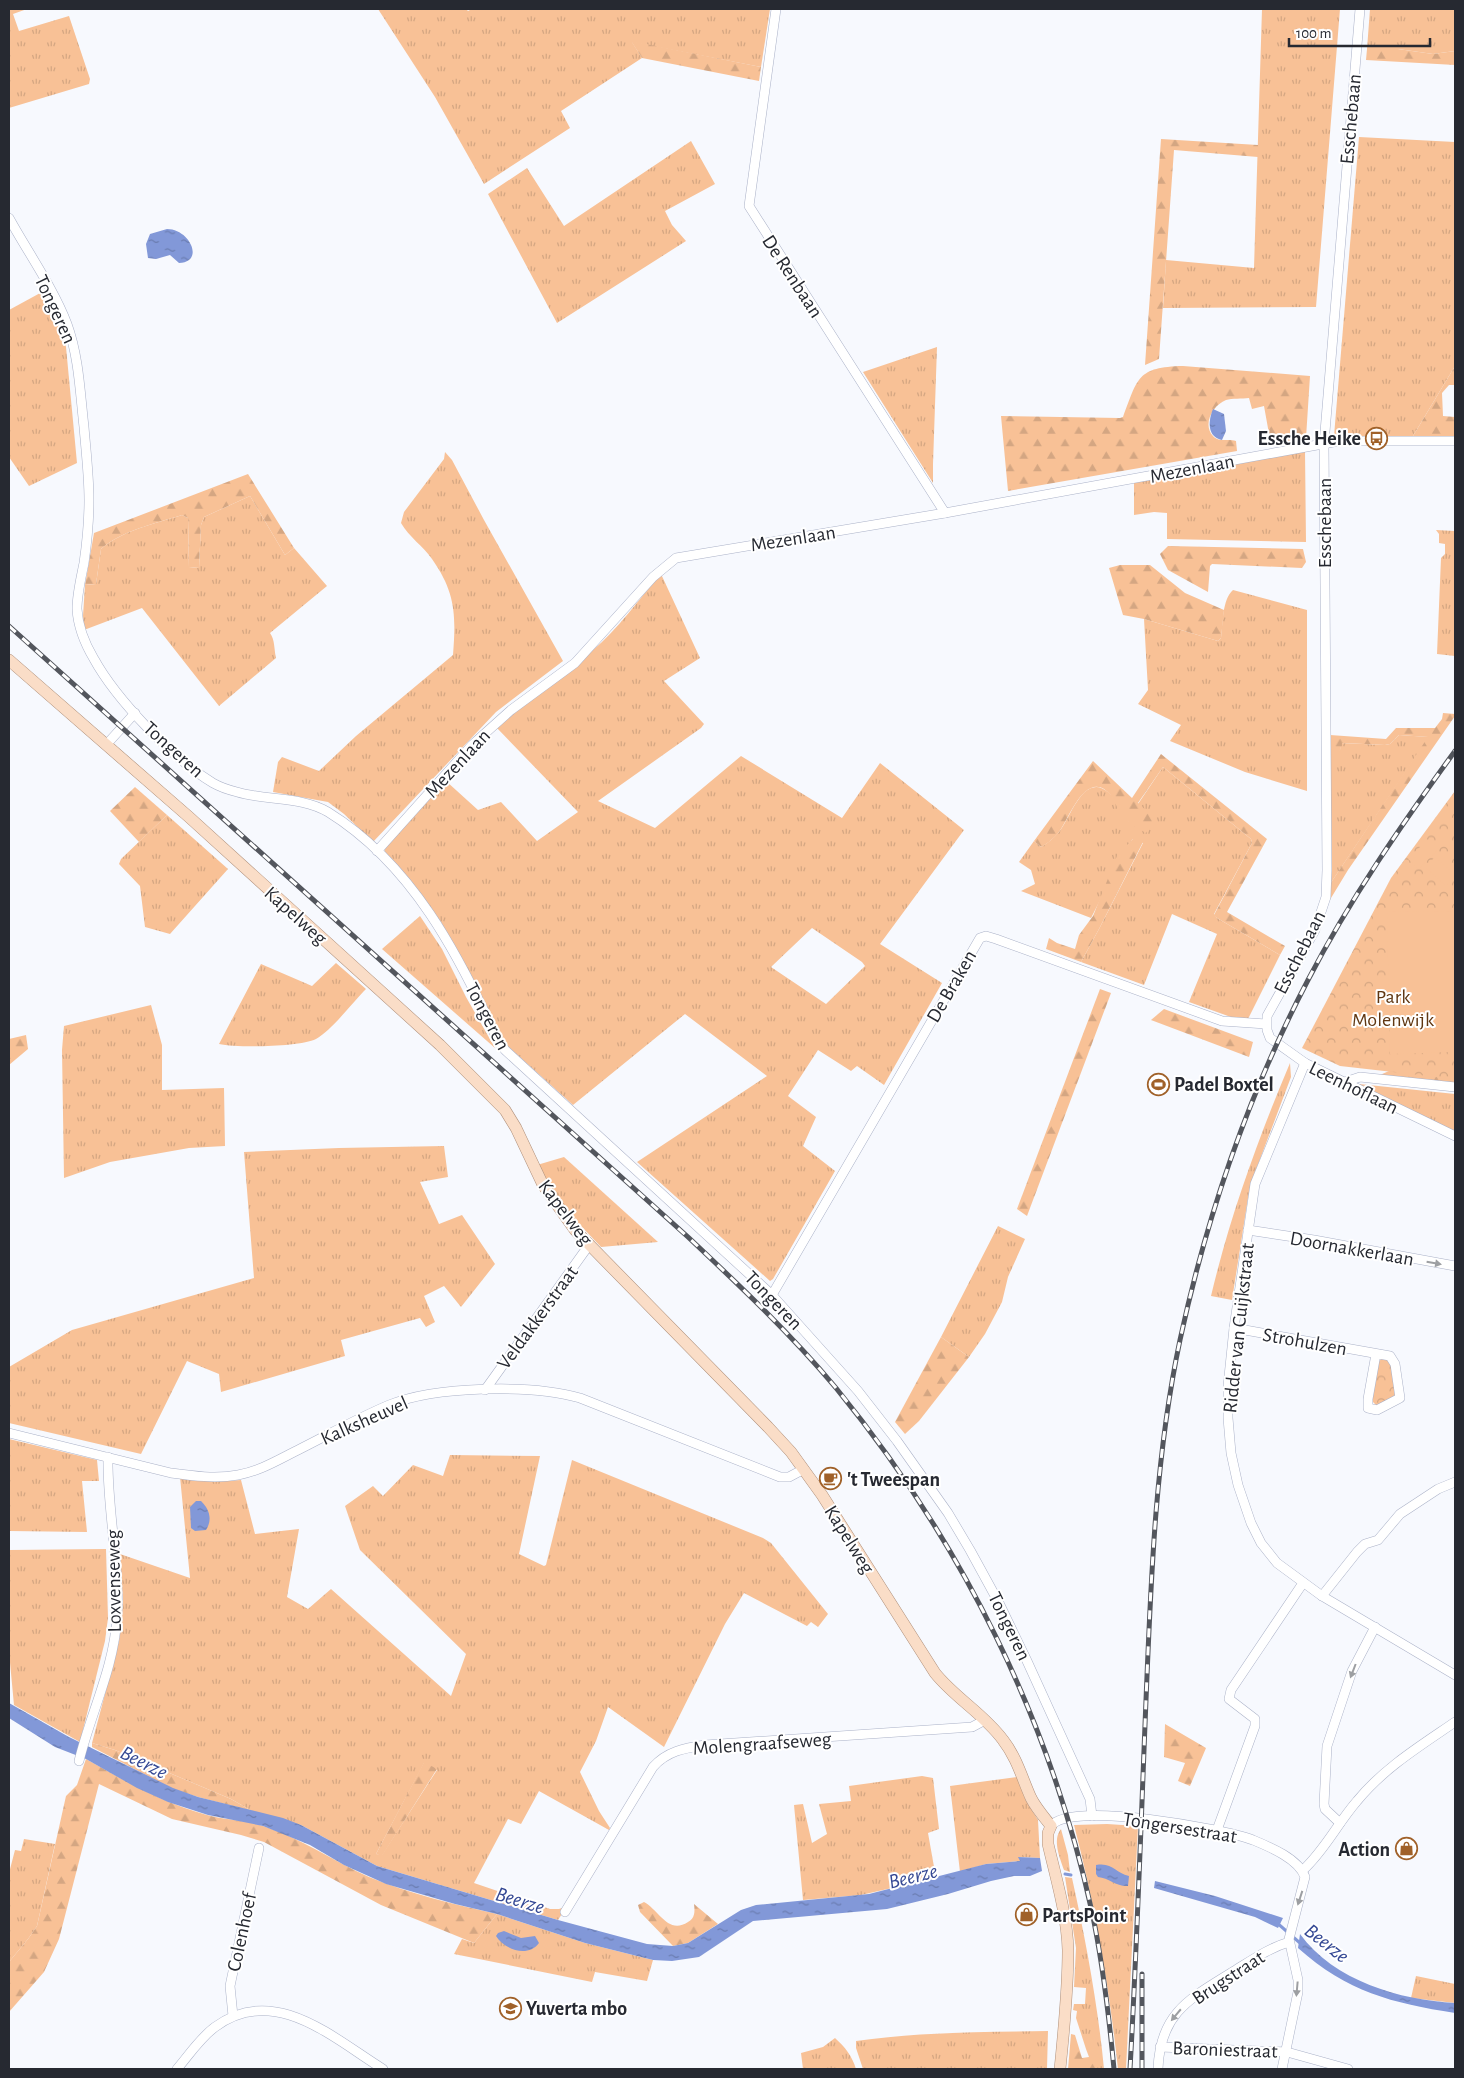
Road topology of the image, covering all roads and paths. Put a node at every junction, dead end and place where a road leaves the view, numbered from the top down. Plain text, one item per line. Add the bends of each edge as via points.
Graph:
1 (776, 9) edge
2 (1360, 9) edge
3 (9, 218) edge
4 (1455, 441) edge
5 (1324, 444) junction
6 (945, 513) junction
7 (9, 660) edge
8 (134, 713) junction
9 (106, 745) junction
10 (377, 851) junction
11 (1266, 1024) junction
12 (1305, 1062) junction
13 (1344, 1082) junction
14 (1455, 1087) edge
15 (1455, 1136) edge
16 (1248, 1230) junction
17 (589, 1245) junction
18 (1455, 1266) edge
19 (772, 1295) junction
20 (1234, 1328) junction
21 (1376, 1354) junction
22 (485, 1390) junction
23 (9, 1433) edge
24 (108, 1457) junction
25 (804, 1469) junction
26 (1455, 1482) edge
27 (1303, 1583) junction
28 (1322, 1596) junction
29 (1375, 1627) junction
30 (1455, 1675) edge
31 (985, 1720) junction
32 (1455, 1722) edge
33 (79, 1760) dead end
34 (1092, 1816) junction
35 (1340, 1823) junction
36 (1051, 1826) junction
37 (1217, 1830) junction
38 (258, 1848) dead end
39 (1303, 1870) junction
40 (565, 1912) dead end
41 (1289, 1940) junction
42 (233, 2016) junction
43 (1160, 2047) junction
44 (1287, 2052) junction
45 (177, 2069) edge
46 (382, 2069) edge
47 (1060, 2069) edge
48 (1158, 2069) edge
49 (1282, 2069) edge
50 (1348, 2069) edge

1 - 6 street, De Renbaan via 749,206
2 - 5 street, Esschebaan
3 - 8 street, Tongeren via 57,303 75,351 89,498 77,610 81,633 109,682
4 - 5 street via 1339,441
5 - 6 street, Mezenlaan
5 - 11 street, Esschebaan via 1326,896 1315,930 1270,1007
6 - 10 street, Mezenlaan via 676,558 653,577 575,663 511,710 472,745
7 - 9 main road, Kapelweg
8 - 9 street
8 - 10 street, Tongeren via 191,767 214,784 239,793 316,806 345,824
9 - 17 main road, Kapelweg via 440,1045 495,1100 516,1128 544,1185
10 - 19 street, Tongeren via 401,877 456,955 504,1050
11 - 12 street, Leenhoflaan via 1270,1038
11 - 19 street, De Braken via 1222,1020 996,939 980,938
12 - 13 street, Leenhoflaan
12 - 16 street, Ridder van Cuijkstraat via 1255,1184
13 - 14 street via 1360,1077
13 - 15 street, Leenhoflaan
16 -> 18 street, Doornakkerlaan
16 - 20 street, Ridder van Cuijkstraat
17 - 22 street, Veldakkerstraat
17 - 25 main road, Kapelweg via 768,1426
19 - 34 street, Tongeren via 858,1391 953,1521 1028,1661 1090,1799
20 - 21 street, Strohulzen
20 - 27 street, Ridder van Cuijkstraat via 1228,1418 1238,1485 1261,1543 1273,1559
21 - 21 street, Strohulzen via 1394,1359 1400,1392 1400,1398 1377,1410 1368,1408
22 - 24 street, Kalksheuvel via 435,1393 391,1404 268,1466 237,1475 197,1477
22 - 25 street, Kalksheuvel via 566,1394 780,1477 789,1477
23 - 24 street, Kalksheuvel
24 - 33 street, Loxvenseweg via 117,1616 107,1676
25 - 31 main road, Kapelweg via 935,1673 946,1687
26 - 28 street via 1400,1514 1378,1540 1365,1544
27 - 28 street, Ridder van Cuijkstraat
27 - 37 street via 1231,1690 1229,1699 1255,1719 1255,1726
28 - 29 street, Ridder van Cuijkstraat
29 - 30 street, Ridder van Cuijkstraat
29 -> 35 street via 1352,1671 1327,1746 1324,1804
31 - 36 main road, Kapelweg via 1012,1753 1031,1798
31 - 40 street, Molengraafseweg via 972,1727 705,1745 676,1750 653,1767
32 - 35 street via 1392,1767 1362,1795
34 - 36 street, Tongersestraat via 1062,1818
34 - 37 street, Tongersestraat via 1152,1819
35 - 39 street via 1318,1856
36 - 47 main road via 1048,1844 1068,1949
37 - 39 street, Tongersestraat via 1263,1845 1292,1860
38 - 42 street, Colenhoef via 230,1986
39 -> 41 street via 1304,1888
41 -> 43 street, Brugstraat via 1199,1992 1172,2018
41 -> 44 street via 1298,1992
42 - 45 street via 214,2028
42 - 46 street via 268,2011 297,2016
43 - 44 street, Baroniestraat
43 - 48 street, Brugstraat
44 - 49 street
44 - 50 street, Baroniestraat

